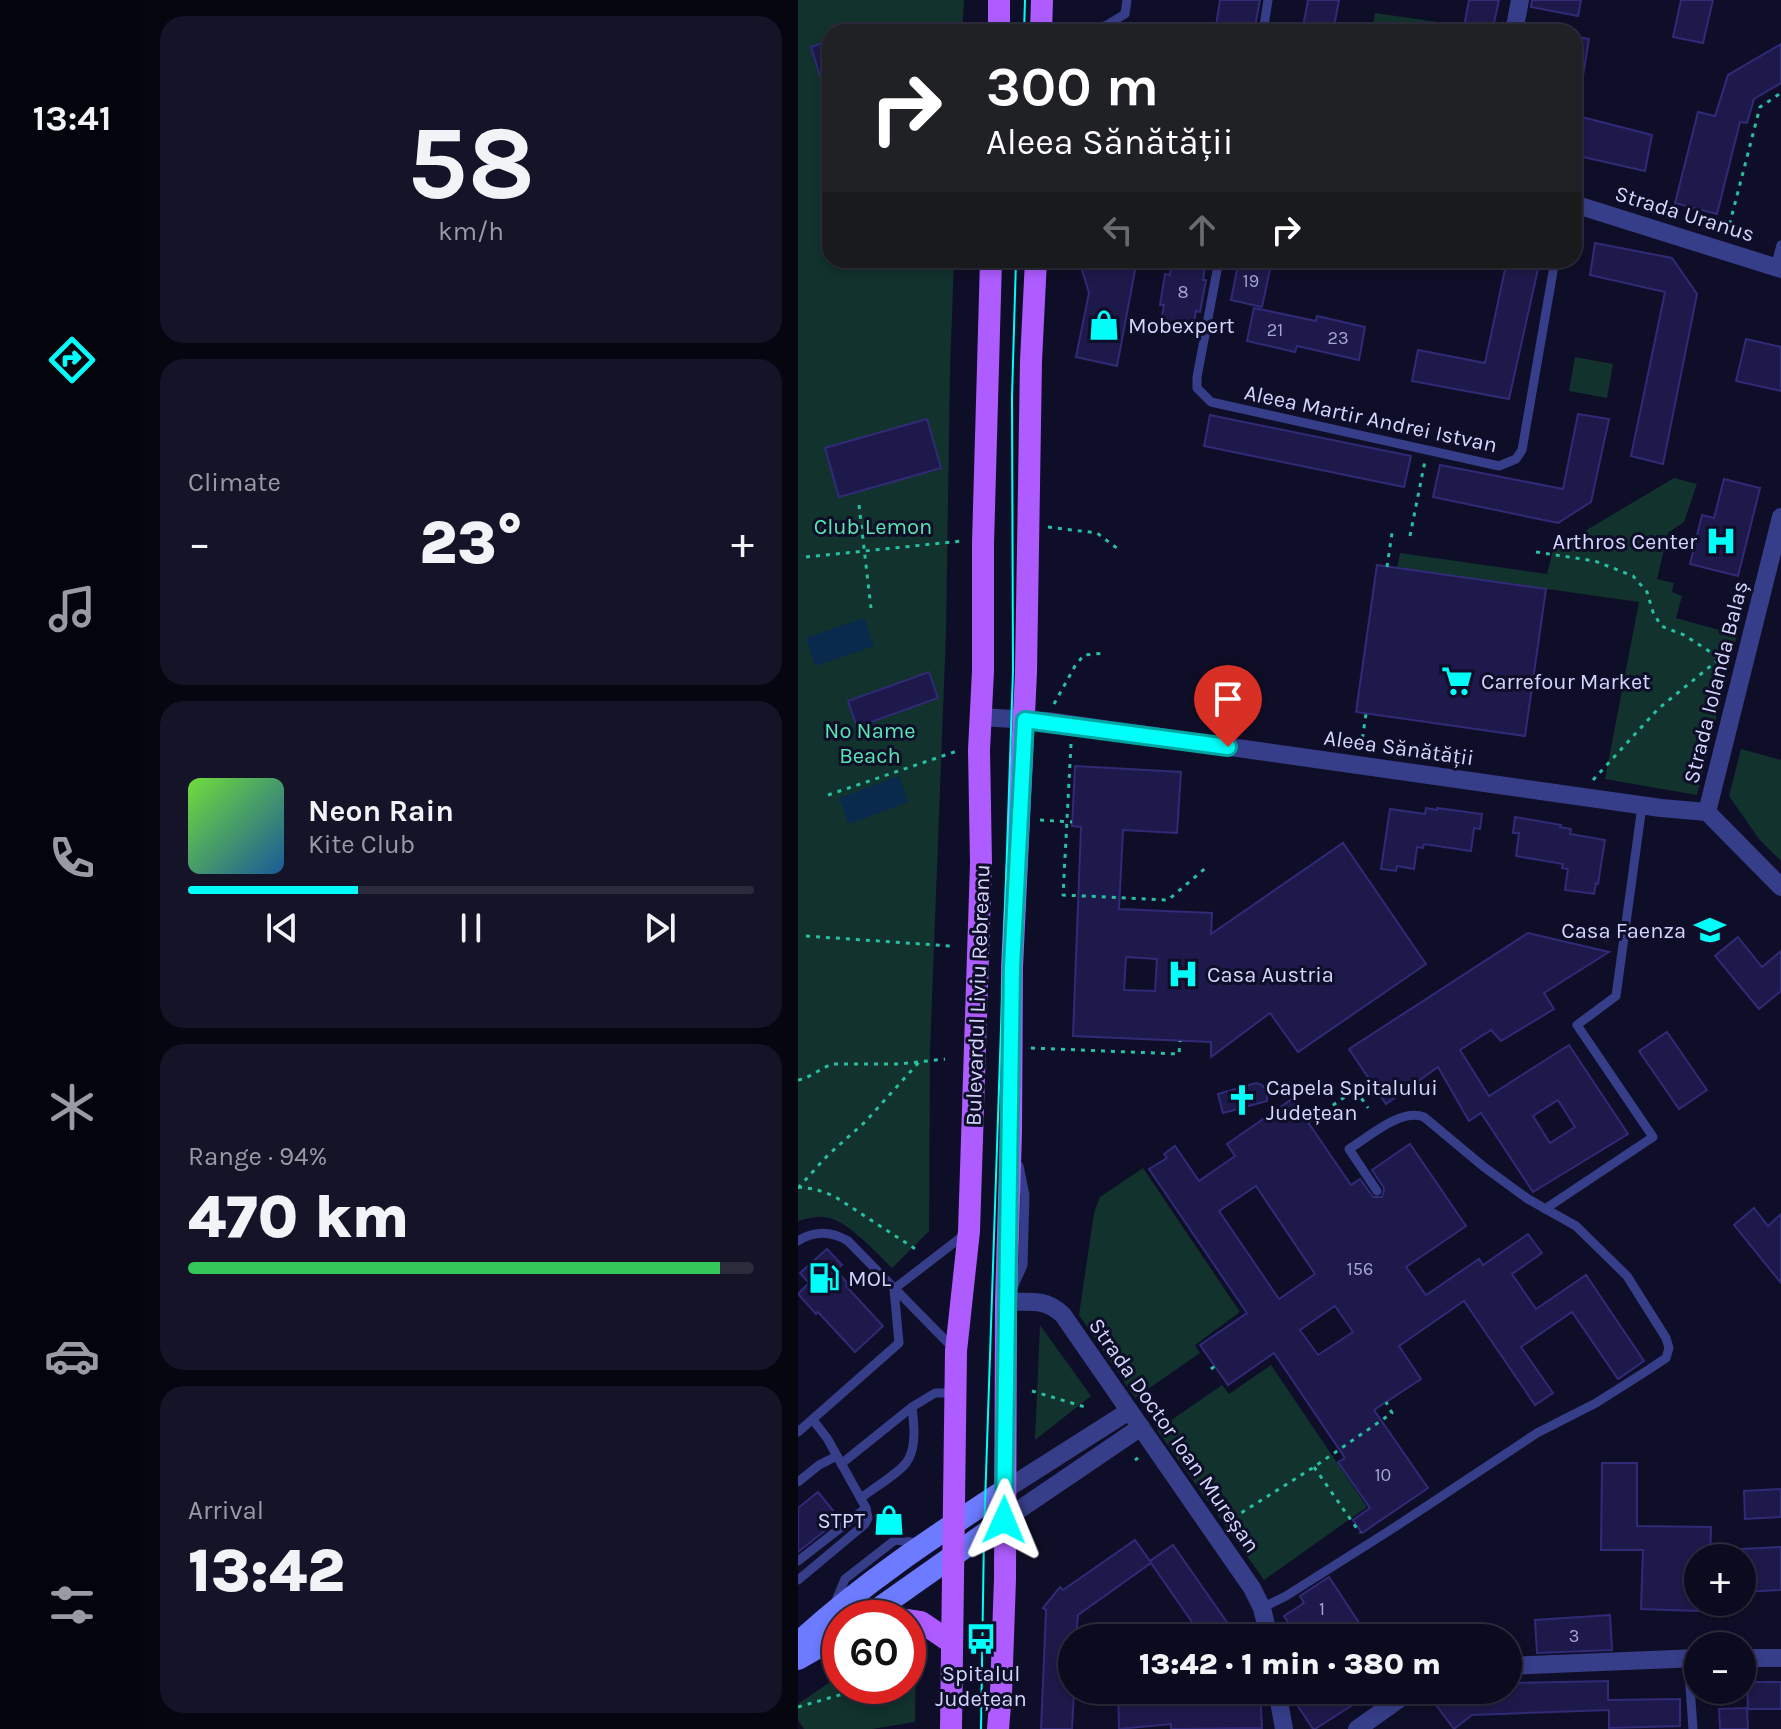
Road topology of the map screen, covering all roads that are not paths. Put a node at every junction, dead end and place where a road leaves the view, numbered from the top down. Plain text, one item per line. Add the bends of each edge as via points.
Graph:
1 (999, 0) edge
2 (1042, 0) edge
3 (1127, 0) edge
4 (1268, 0) edge
5 (1520, 0) edge
6 (999, 24) edge
7 (1041, 24) edge
8 (1109, 24) edge
9 (1264, 24) edge
10 (1516, 24) edge
11 (1582, 207) edge
12 (1781, 245) edge
13 (991, 268) edge
14 (1036, 268) edge
15 (1217, 268) edge
16 (1554, 268) edge
17 (1778, 268) edge
18 (1781, 517) edge
19 (980, 717) junction
20 (1025, 720) junction
21 (1642, 806) junction
22 (1707, 812) junction
23 (1781, 887) edge
24 (1377, 1191) dead end
25 (1545, 1209) junction
26 (969, 1231) junction
27 (798, 1241) edge
28 (894, 1289) junction
29 (1006, 1302) junction
30 (956, 1351) junction
31 (955, 1393) junction
32 (912, 1407) junction
33 (1129, 1411) junction
34 (813, 1420) junction
35 (1141, 1427) junction
36 (798, 1432) edge
37 (839, 1460) junction
38 (798, 1482) edge
39 (1005, 1490) junction
40 (861, 1498) junction
41 (866, 1508) junction
42 (1004, 1520) junction
43 (953, 1523) junction
44 (952, 1557) junction
45 (798, 1561) edge
46 (798, 1580) edge
47 (890, 1600) edge
48 (1262, 1608) junction
49 (1267, 1624) edge
50 (926, 1625) edge
51 (798, 1643) edge
52 (952, 1643) junction
53 (822, 1645) edge
54 (1684, 1658) edge
55 (1756, 1658) edge
56 (1781, 1658) edge
57 (798, 1659) edge
58 (1522, 1665) edge
59 (1280, 1704) edge
60 (1392, 1704) edge
61 (1693, 1704) edge
62 (951, 1729) edge
63 (998, 1729) edge
64 (1284, 1729) edge
65 (1357, 1729) edge
66 (1693, 1729) edge

1 - 6 main road
2 - 7 main road
3 - 8 lane via 1125,14
4 - 9 lane
5 - 10 street
11 - 17 street, Strada Uranus
12 - 17 lane
13 - 19 main road, Bulevardul Liviu Rebreanu
14 - 20 main road, Bulevardul Liviu Rebreanu
15 - 16 lane, Aleea Martir Andrei Istvan via 1197,377 1197,388 1211,402 1499,466 1522,450
18 - 22 street, Strada Iolanda Balaș
19 - 20 street, Aleea Sănătății
19 - 26 main road, Bulevardul Liviu Rebreanu via 981,863
20 - 21 street, Aleea Sănătății
20 - 29 main road, Bulevardul Liviu Rebreanu via 1012,967
21 - 22 street, Aleea Sănătății
21 - 25 lane via 1616,996 1577,1025 1653,1137
22 - 23 street
24 - 25 lane via 1349,1149 1400,1117 1417,1114
25 - 48 lane via 1576,1226 1627,1276 1666,1338 1666,1358 1537,1433
26 - 28 lane
26 - 30 main road, Bulevardul Liviu Rebreanu
27 - 28 lane via 816,1233 836,1234
28 - 30 lane
28 - 34 lane via 899,1343
29 - 33 street, Strada Doctor Ioan Mureșan via 1055,1306
29 - 39 main road, Bulevardul Liviu Rebreanu
30 - 31 main road, Bulevardul Liviu Rebreanu
31 - 32 lane via 935,1393
31 - 43 main road, Bulevardul Liviu Rebreanu
32 - 37 lane
32 - 40 lane via 913,1442 905,1464
33 - 35 street, Strada Doctor Ioan Mureșan
33 - 39 street
34 - 36 lane
34 - 37 lane
35 - 42 street
35 - 48 street, Strada Doctor Ioan Mureșan
37 - 38 lane via 819,1465
37 - 40 lane
39 - 42 main road, Bulevardul Liviu Rebreanu
39 - 43 main road
40 - 41 lane
41 - 45 lane
41 - 46 lane via 865,1524
42 - 44 main road
42 - 63 main road, Bulevardul Liviu Rebreanu
43 - 44 main road, Bulevardul Liviu Rebreanu
43 - 51 main road
44 - 47 main road
44 - 52 main road, Bulevardul Liviu Rebreanu
48 - 49 street, Strada Doctor Ioan Mureșan
50 - 52 main road
52 - 62 main road, Bulevardul Liviu Rebreanu
53 - 57 main road
54 - 58 street
55 - 56 street
59 - 64 street
60 - 65 street
61 - 66 lane

